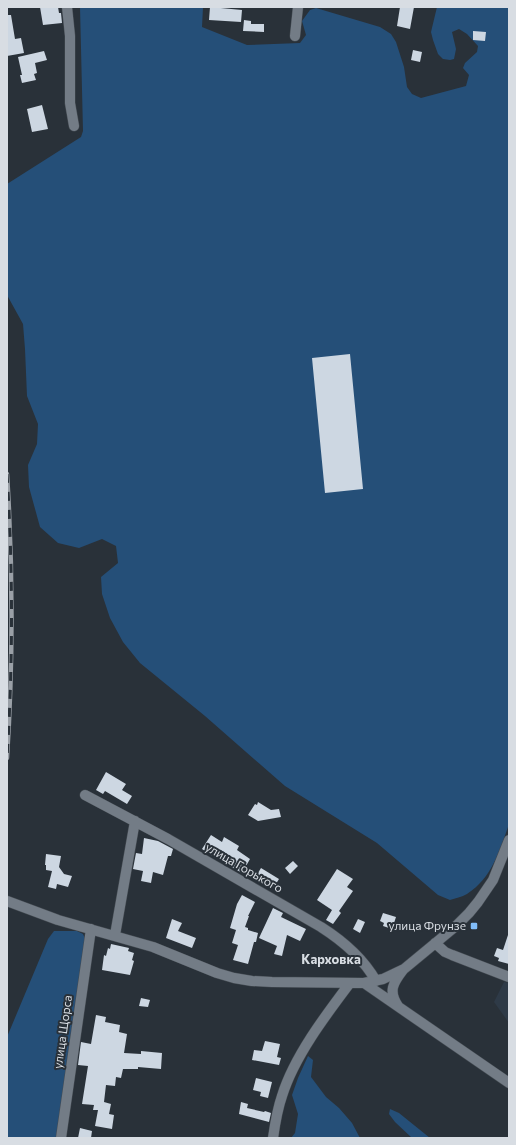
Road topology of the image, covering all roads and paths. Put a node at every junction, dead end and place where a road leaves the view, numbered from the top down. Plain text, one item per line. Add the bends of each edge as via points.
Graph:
1 (67, 7) edge
2 (298, 7) edge
3 (295, 36) dead end
4 (74, 126) dead end
5 (85, 795) dead end
6 (135, 821) junction
7 (509, 840) edge
8 (7, 901) edge
9 (91, 929) junction
10 (115, 935) junction
11 (435, 943) junction
12 (404, 969) junction
13 (509, 977) edge
14 (376, 981) junction
15 (350, 983) junction
16 (364, 983) junction
17 (399, 1007) junction
18 (509, 1084) edge
19 (61, 1138) edge
20 (273, 1138) edge

1 - 4 street via 70,36 70,103
2 - 3 street
5 - 6 street, улица Горького
6 - 10 street
6 - 14 street, улица Горького via 334,935 367,965
7 - 11 street via 493,880 478,902 456,926
8 - 9 street
9 - 10 street
9 - 19 street, улица Щорса
10 - 15 street via 234,978 252,981
11 - 12 street
11 - 13 street via 445,952
12 - 14 street
12 - 17 street via 392,991
14 - 16 street
15 - 16 street
15 - 20 street via 318,1028 293,1070 282,1095
16 - 17 street
17 - 18 street

